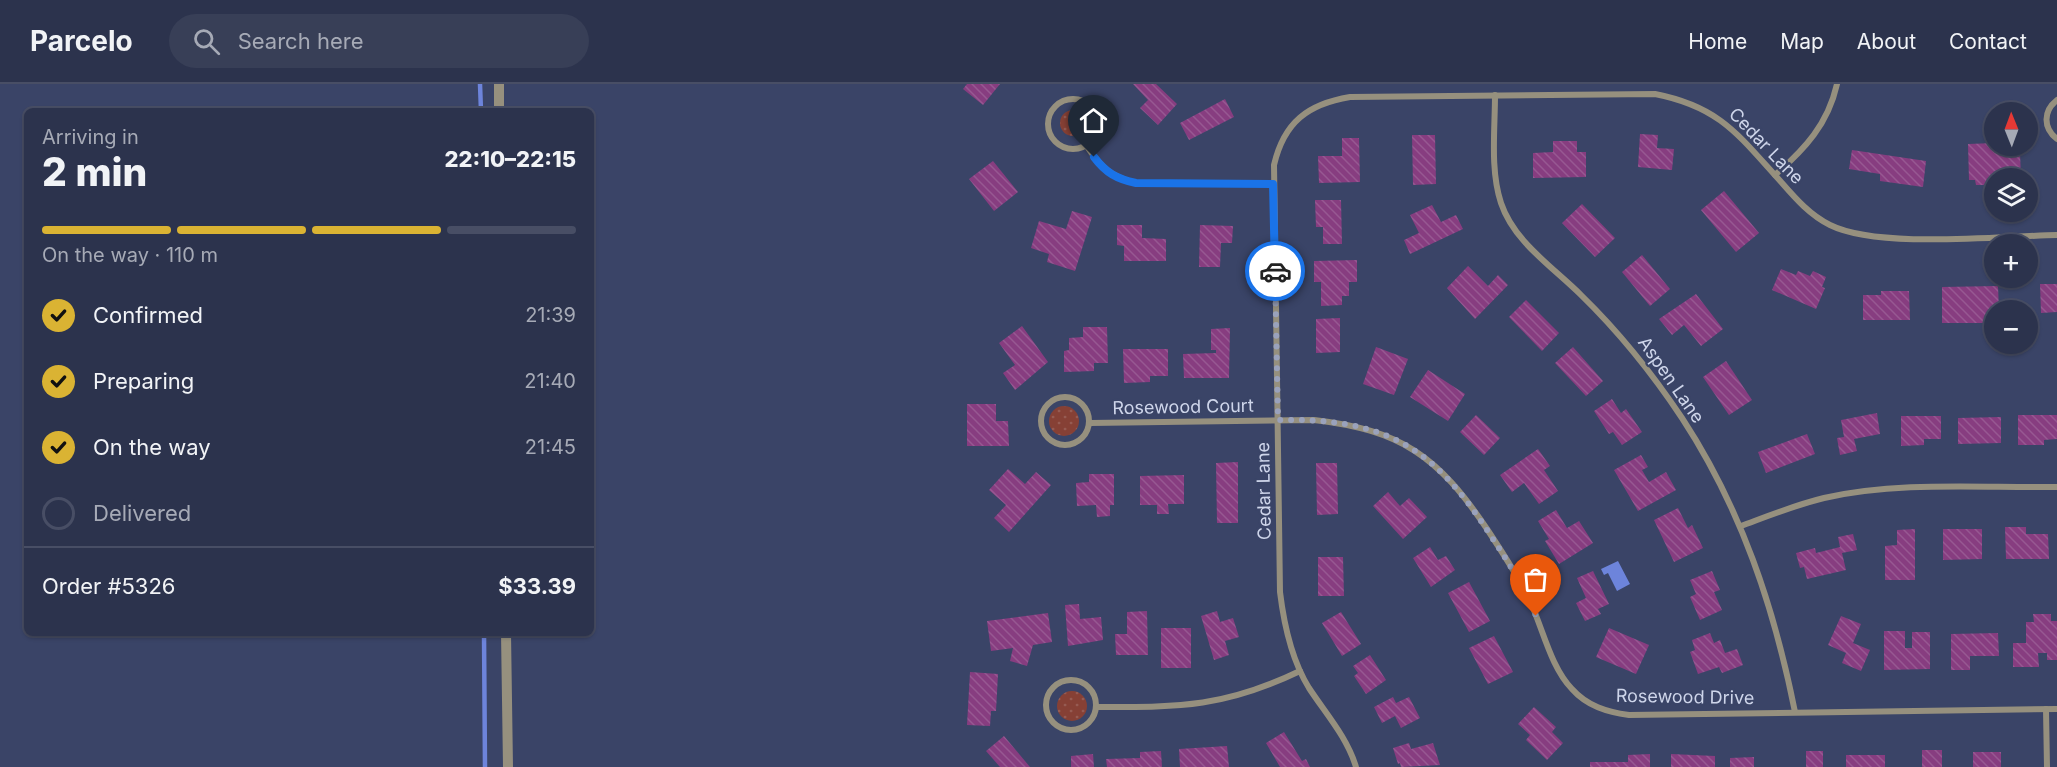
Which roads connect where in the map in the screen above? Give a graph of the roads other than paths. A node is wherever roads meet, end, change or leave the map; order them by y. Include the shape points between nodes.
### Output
1 (499, 84) edge
2 (1837, 84) edge
3 (1495, 95) junction
4 (2057, 100) edge
5 (499, 108) edge
6 (2057, 139) edge
7 (1086, 145) junction
8 (1775, 175) junction
9 (1273, 184) junction
10 (2057, 235) edge
11 (1278, 420) junction
12 (1090, 423) junction
13 (2057, 487) edge
14 (1741, 526) junction
15 (506, 636) edge
16 (1300, 671) junction
17 (1096, 707) junction
18 (2046, 709) junction
19 (2057, 709) edge
20 (1795, 712) junction
21 (508, 767) edge
22 (1356, 767) edge
23 (2047, 767) edge

1 - 5 street
2 - 8 street via 1823,124 1808,145
3 - 8 street, Cedar Lane via 1655,94 1682,99 1719,118
3 - 9 street, Cedar Lane via 1328,100 1305,112 1288,130 1276,153
3 - 14 street, Aspen Lane via 1496,176 1506,215 1518,234 1616,332 1654,378 1714,472
4 - 6 street via 2050,106 2046,121
7 - 7 street via 1096,132 1092,108 1077,99 1060,102 1050,113 1051,136 1071,148
7 - 9 street via 1103,169 1116,178 1136,183
8 - 10 street, Cedar Lane via 1818,218 1856,234 1926,238
9 - 11 street, Cedar Lane
11 - 12 street, Rosewood Court
11 - 16 street, Cedar Lane via 1280,592 1289,641
11 - 20 street, Rosewood Drive via 1314,420 1374,430 1410,447 1437,466 1510,563 1563,679 1591,705 1629,715
12 - 12 street, Rosewood Court via 1080,402 1065,397 1045,408 1041,423 1047,437 1061,445 1083,438
13 - 14 street via 1861,492 1800,504
14 - 20 street, Aspen Lane via 1782,646
15 - 21 street
16 - 17 street via 1246,695 1210,704
16 - 22 street, Cedar Lane via 1343,738
17 - 17 street via 1093,692 1073,680 1065,680 1052,689 1046,704 1051,720 1065,730 1082,728
18 - 19 street, Rosewood Drive
18 - 20 street, Rosewood Drive
18 - 23 street

